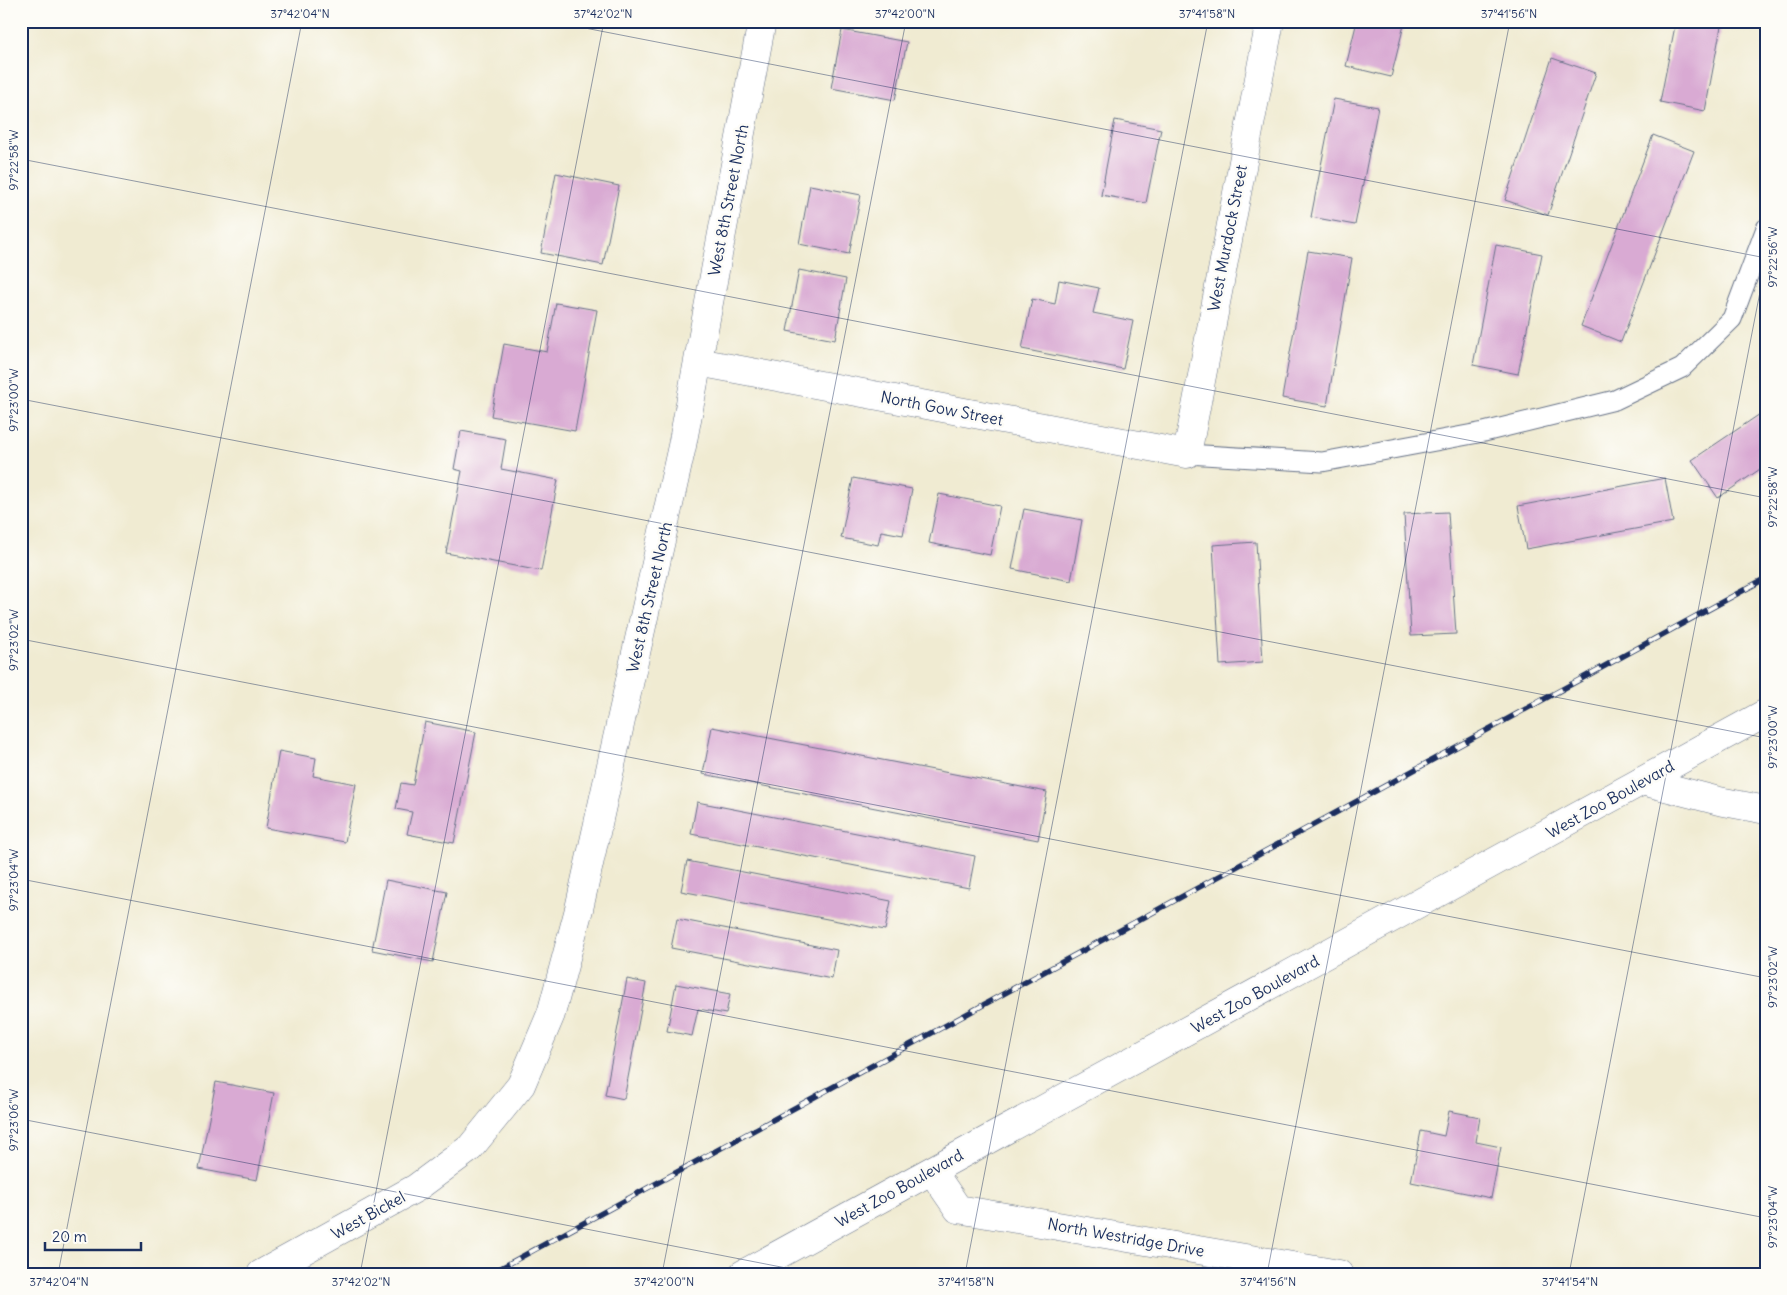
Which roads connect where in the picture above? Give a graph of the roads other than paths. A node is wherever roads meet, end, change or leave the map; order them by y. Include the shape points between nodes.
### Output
1 (762, 21) edge
2 (1270, 21) edge
3 (1766, 228) edge
4 (698, 362) junction
5 (1187, 454) junction
6 (1766, 713) edge
7 (1642, 781) junction
8 (1766, 810) edge
9 (470, 1148) joint
10 (932, 1171) junction
11 (261, 1274) edge
12 (743, 1274) edge
13 (1339, 1274) edge

1 - 4 street, West 8th Street North
2 - 5 street, West Murdock Street
3 - 5 lane via 1732,318 1682,368 1615,400 1484,432 1322,462
4 - 5 street, North Gow Street
4 - 9 street, West 8th Street North via 579,909 551,1014 521,1085
6 - 7 street, West Zoo Boulevard
7 - 8 street
7 - 10 street, West Zoo Boulevard
9 - 11 street, West Bickel via 416,1188
10 - 12 street, West Zoo Boulevard
10 - 13 street, North Westridge Drive via 958,1209

